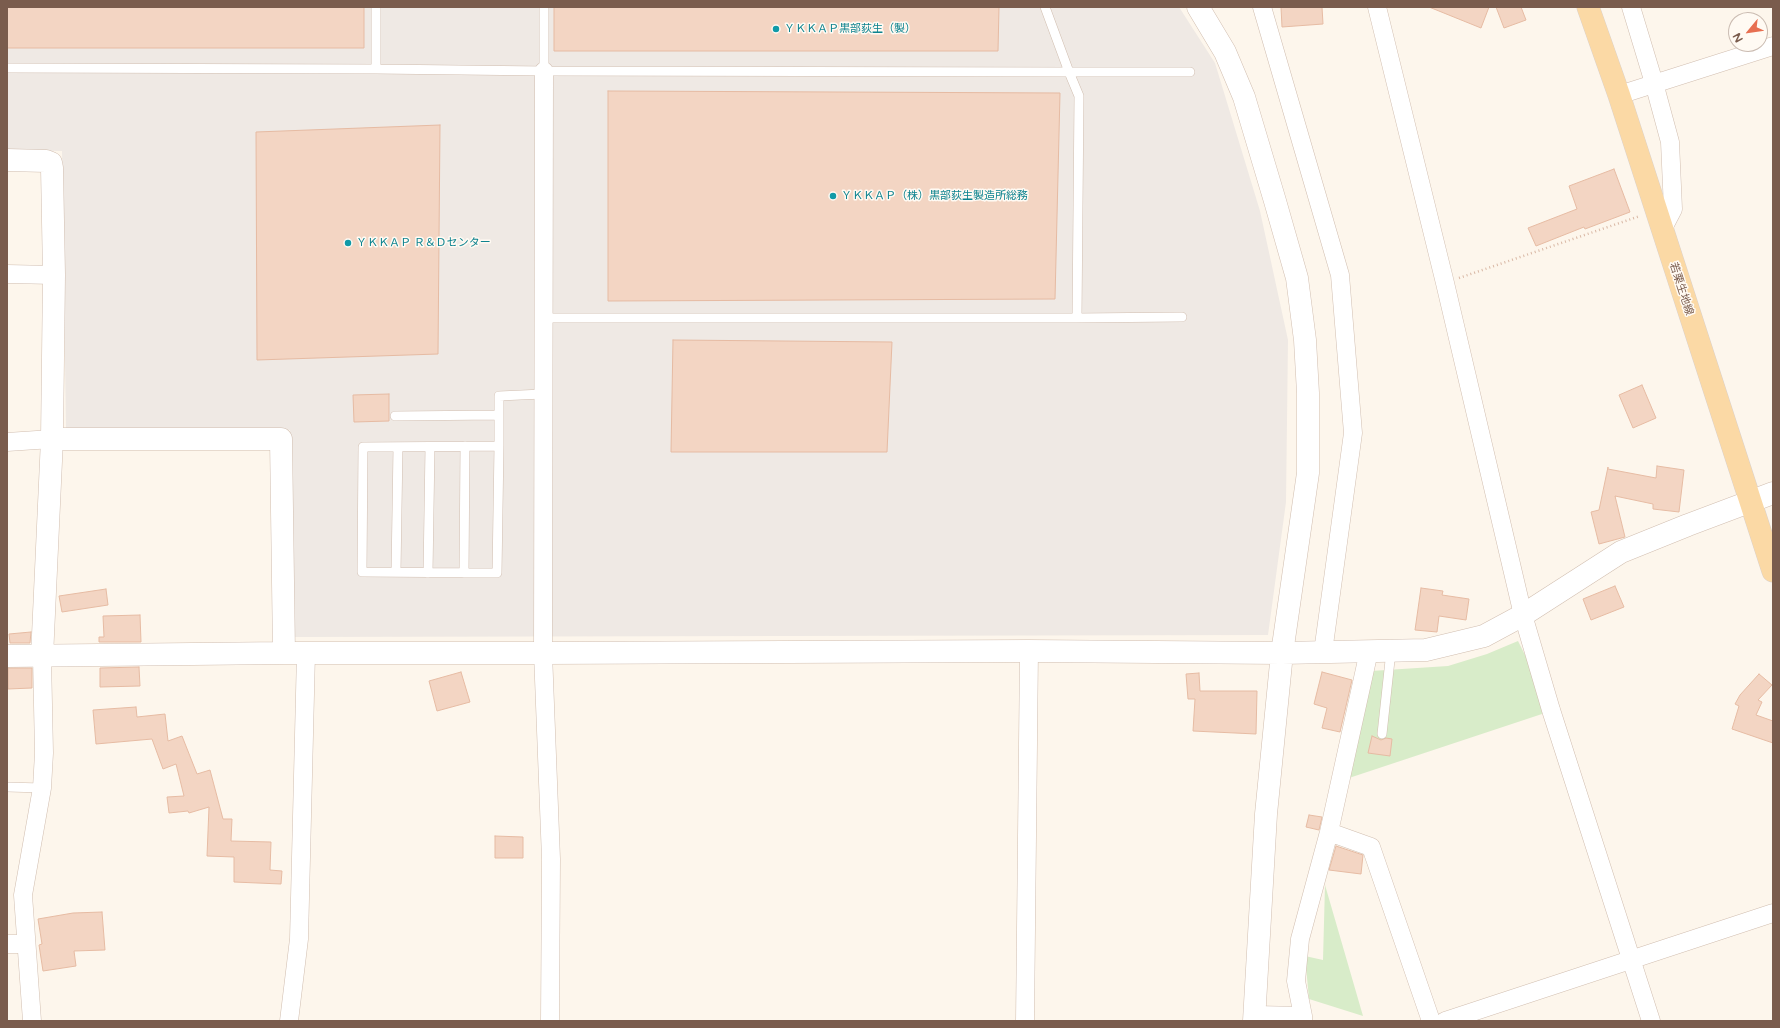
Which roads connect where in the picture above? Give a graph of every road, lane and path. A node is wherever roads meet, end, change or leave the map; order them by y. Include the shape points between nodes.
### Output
1 (376, 7) edge
2 (544, 7) edge
3 (1045, 7) edge
4 (1198, 7) edge
5 (1262, 7) edge
6 (1377, 7) edge
7 (1588, 7) edge
8 (1631, 7) edge
9 (1773, 46) edge
10 (7, 68) edge
11 (376, 69) junction
12 (544, 71) junction
13 (1069, 72) junction
14 (1190, 72) dead end
15 (1654, 83) junction
16 (1619, 95) junction
17 (7, 160) edge
18 (1659, 220) junction
19 (7, 274) edge
20 (54, 275) junction
21 (1445, 282) junction
22 (1182, 317) dead end
23 (543, 318) junction
24 (1078, 318) junction
25 (543, 394) junction
26 (499, 415) junction
27 (395, 416) dead end
28 (52, 439) junction
29 (7, 442) edge
30 (465, 446) junction
31 (499, 446) junction
32 (398, 447) junction
33 (430, 447) junction
34 (1773, 493) edge
35 (1751, 501) junction
36 (1773, 571) edge
37 (396, 572) junction
38 (428, 573) junction
39 (464, 573) junction
40 (1523, 615) junction
41 (1029, 651) junction
42 (1391, 651) junction
43 (295, 652) junction
44 (1323, 652) junction
45 (1369, 652) junction
46 (543, 653) junction
47 (1282, 653) junction
48 (7, 656) edge
49 (42, 657) junction
50 (1382, 734) dead end
51 (7, 787) edge
52 (42, 788) junction
53 (1329, 832) junction
54 (1773, 913) edge
55 (7, 944) edge
56 (26, 944) junction
57 (1631, 959) junction
58 (1255, 1018) edge
59 (1303, 1018) edge
60 (32, 1021) edge
61 (289, 1021) edge
62 (550, 1021) edge
63 (1025, 1021) edge
64 (1431, 1021) edge
65 (1445, 1021) edge
66 (1652, 1021) edge

1 - 11 lane
2 - 12 lane
3 - 13 lane
4 - 47 street via 1225,52 1244,97 1297,278 1305,340 1308,393 1308,473
5 - 44 street via 1341,282 1353,433
6 - 21 street
7 - 16 main road, 若栗生地線
8 - 15 street
9 - 15 street
10 - 11 lane
11 - 12 lane
12 - 13 lane
12 - 23 street
13 - 14 lane
13 - 24 lane via 1079,96
15 - 16 street
15 - 18 street via 1670,142 1673,208
16 - 18 main road, 若栗生地線
17 - 20 street via 51,163
18 - 21 path
18 - 35 main road, 若栗生地線
19 - 20 street
20 - 28 street
21 - 40 street
22 - 24 lane
23 - 24 lane
23 - 25 street
25 - 26 lane via 500,396
25 - 46 street
26 - 27 lane
26 - 31 lane
28 - 29 street
28 - 43 street via 281,439
28 - 49 street
30 - 31 lane
30 - 33 lane
30 - 39 lane
31 - 39 lane via 497,573
32 - 33 lane
32 - 37 lane
32 - 37 lane via 363,447 362,572
33 - 38 lane
34 - 35 street
35 - 36 main road, 若栗生地線
35 - 40 street via 1621,552
37 - 38 lane
38 - 39 lane
40 - 42 street via 1484,636 1426,650
40 - 57 street
41 - 46 street
41 - 47 street
41 - 63 street
42 - 45 street
42 - 50 lane
43 - 46 street
43 - 49 street
43 - 61 street via 299,939
44 - 45 street
44 - 47 street
45 - 53 street
46 - 62 street via 551,859
47 - 58 street via 1266,814
48 - 49 street
49 - 52 street
51 - 52 lane
52 - 56 street via 23,895
53 - 59 street via 1300,939 1296,981
53 - 64 street via 1371,847
54 - 57 street
55 - 56 street
56 - 60 street
57 - 65 street
57 - 66 street
58 - 59 street

